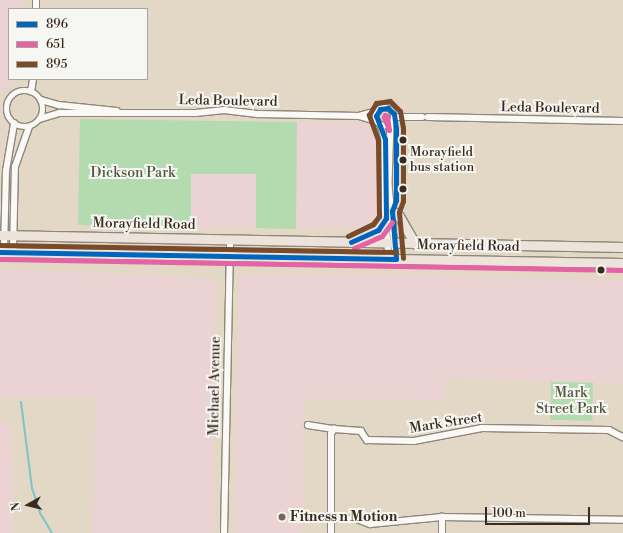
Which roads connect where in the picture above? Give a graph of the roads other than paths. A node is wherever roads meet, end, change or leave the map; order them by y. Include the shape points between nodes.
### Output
1 (33, 80) edge
2 (31, 92) junction
3 (40, 100) junction
4 (378, 111) junction
5 (120, 112) junction
6 (359, 116) junction
7 (395, 117) junction
8 (40, 119) junction
9 (623, 121) edge
10 (379, 123) junction
11 (14, 124) junction
12 (391, 124) junction
13 (29, 127) junction
14 (392, 211) junction
15 (386, 218) junction
16 (6, 236) edge
17 (230, 240) junction
18 (351, 242) junction
19 (391, 243) junction
20 (414, 244) junction
21 (623, 247) edge
22 (6, 252) edge
23 (230, 255) junction
24 (392, 259) junction
25 (623, 263) edge
26 (308, 425) dead end
27 (334, 429) junction
28 (623, 437) edge
29 (442, 517) junction
30 (332, 518) junction
31 (623, 520) edge
32 (224, 533) edge
33 (331, 533) edge
34 (442, 533) edge

1 - 2 street
2 - 3 street
2 - 11 street via 20,92 8,102 8,114
3 - 5 street, Leda Boulevard via 59,105
3 - 8 street via 43,110
4 - 6 street, Leda Boulevard
4 - 7 street via 388,108
4 - 10 street
5 - 6 street, Leda Boulevard via 196,113 224,110 259,114
5 - 8 street, Leda Boulevard via 60,113
6 - 10 street, Leda Boulevard
7 - 9 street, Leda Boulevard
7 - 12 street
8 - 13 street
10 - 12 street, Leda Boulevard
10 - 15 street via 386,139
11 - 13 street
11 - 16 street via 6,171
12 - 14 street via 389,185
13 - 16 street via 15,167
14 - 19 street
14 - 20 main road via 399,216
15 - 18 main road via 378,230
15 - 19 street
16 - 17 main road, Morayfield Road
16 - 22 street
17 - 18 main road, Morayfield Road
17 - 23 street, Michael Avenue
18 - 19 main road, Morayfield Road
19 - 20 main road, Morayfield Road
19 - 24 street
20 - 21 main road, Morayfield Road
22 - 23 main road, Morayfield Road
23 - 24 main road, Morayfield Road
23 - 32 street, Michael Avenue
24 - 25 main road, Morayfield Road
26 - 27 street
27 - 28 street, Mark Street via 361,431 367,440 422,440 482,428 609,430
27 - 30 street via 331,434
29 - 30 street via 370,524 357,519
29 - 31 street
29 - 34 street
30 - 33 street

